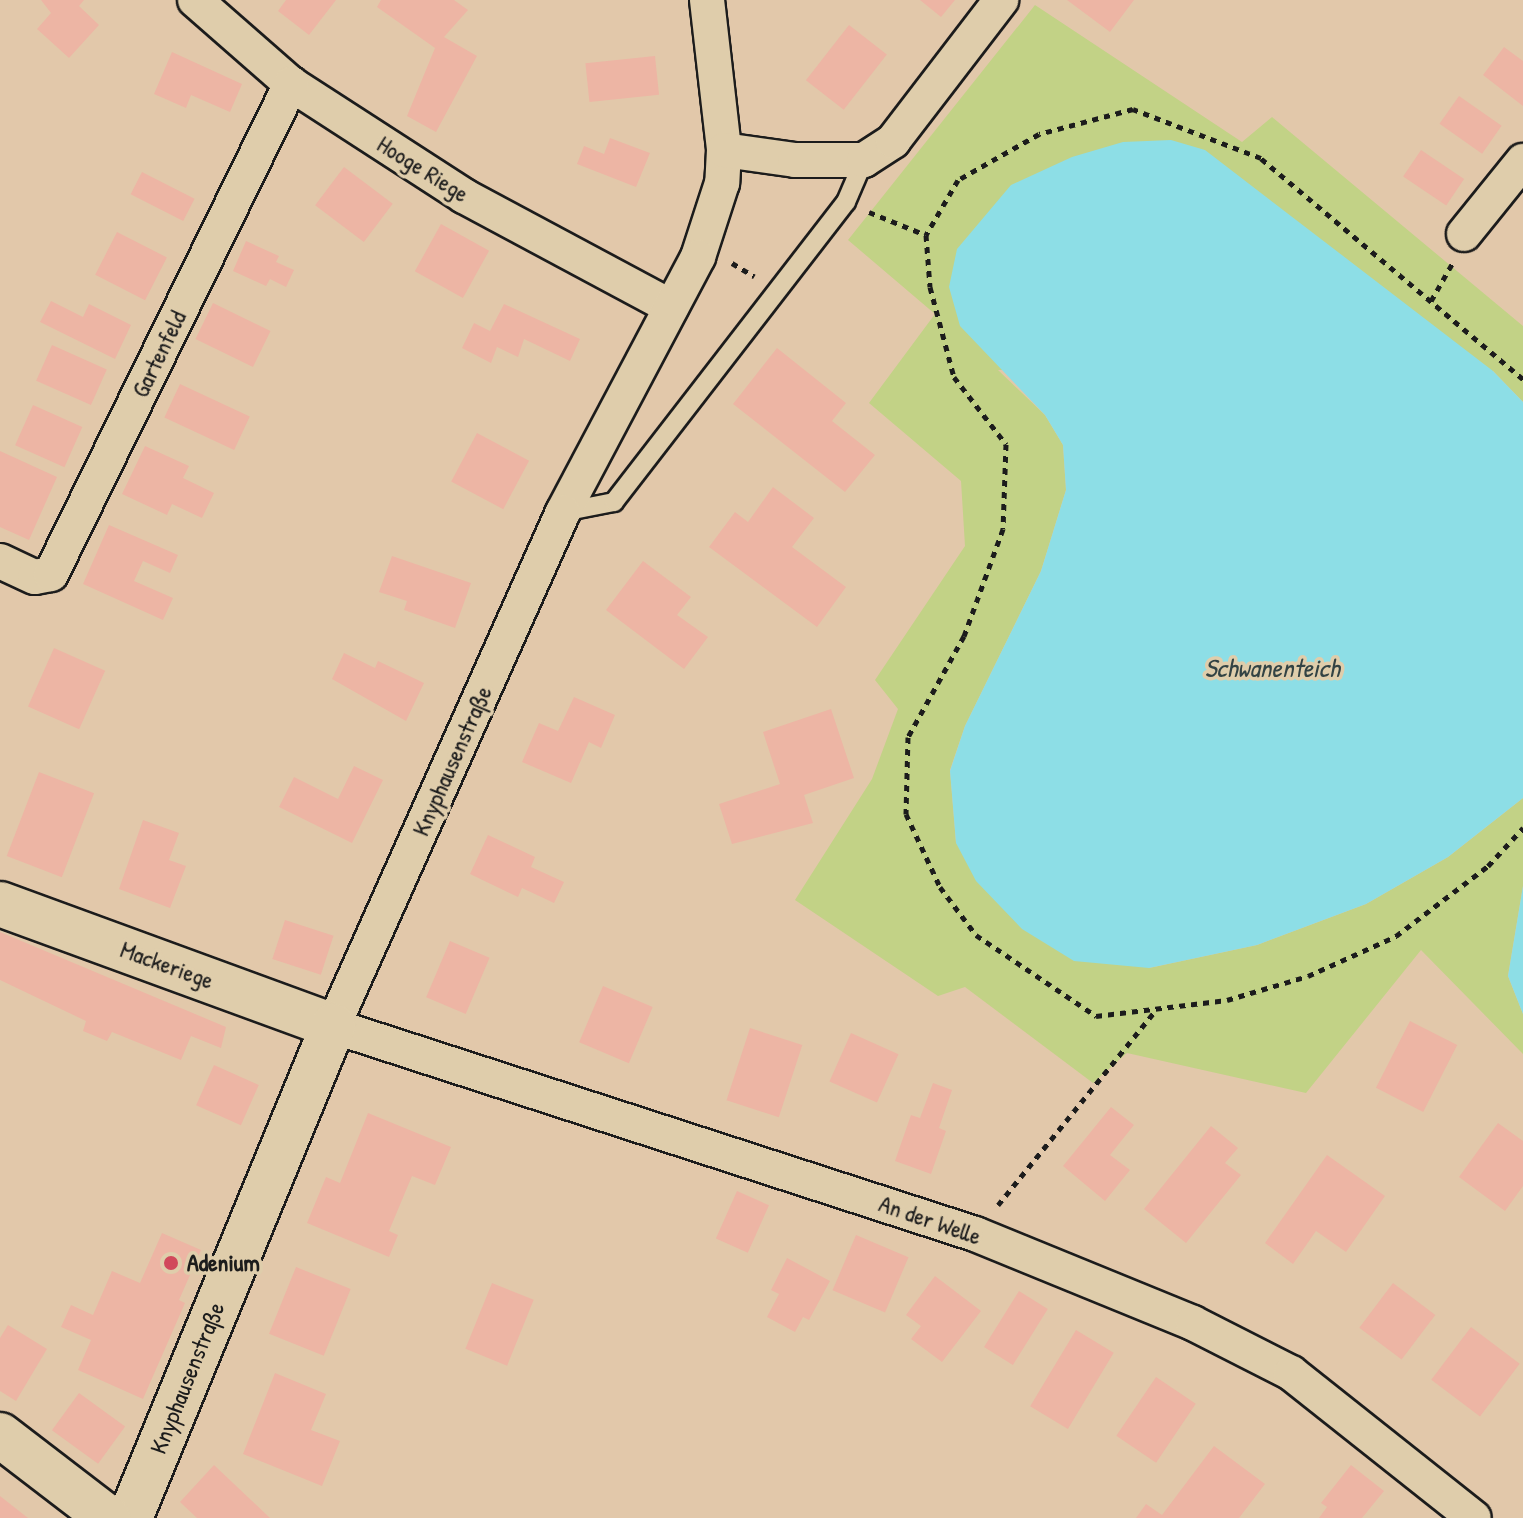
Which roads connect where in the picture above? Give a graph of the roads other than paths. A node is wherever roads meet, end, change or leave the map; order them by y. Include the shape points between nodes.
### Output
1 (195, 0) edge
2 (707, 0) edge
3 (1001, 0) edge
4 (291, 84) junction
5 (724, 150) junction
6 (864, 160) junction
7 (1523, 161) edge
8 (1464, 234) dead end
9 (671, 307) junction
10 (563, 512) junction
11 (0, 561) edge
12 (0, 904) edge
13 (333, 1026) junction
14 (0, 1435) edge
15 (108, 1518) edge
16 (130, 1518) edge
17 (1474, 1518) edge

1 - 4 street, Hooge Riege
2 - 5 street, Knyphausenstraße
3 - 6 street via 893,141
4 - 9 street, Hooge Riege via 464,196
4 - 11 street, Gartenfeld via 51,574 35,577
5 - 6 street via 795,160
5 - 9 street, Knyphausenstraße via 722,183 698,257
6 - 10 lane via 846,202 614,502
7 - 8 street
9 - 10 street, Knyphausenstraße
10 - 13 street, Knyphausenstraße
12 - 13 main road, Mackeriege
13 - 16 main road, Knyphausenstraße
13 - 17 street, An der Welle via 975,1234 1193,1323 1291,1373
14 - 15 main road

